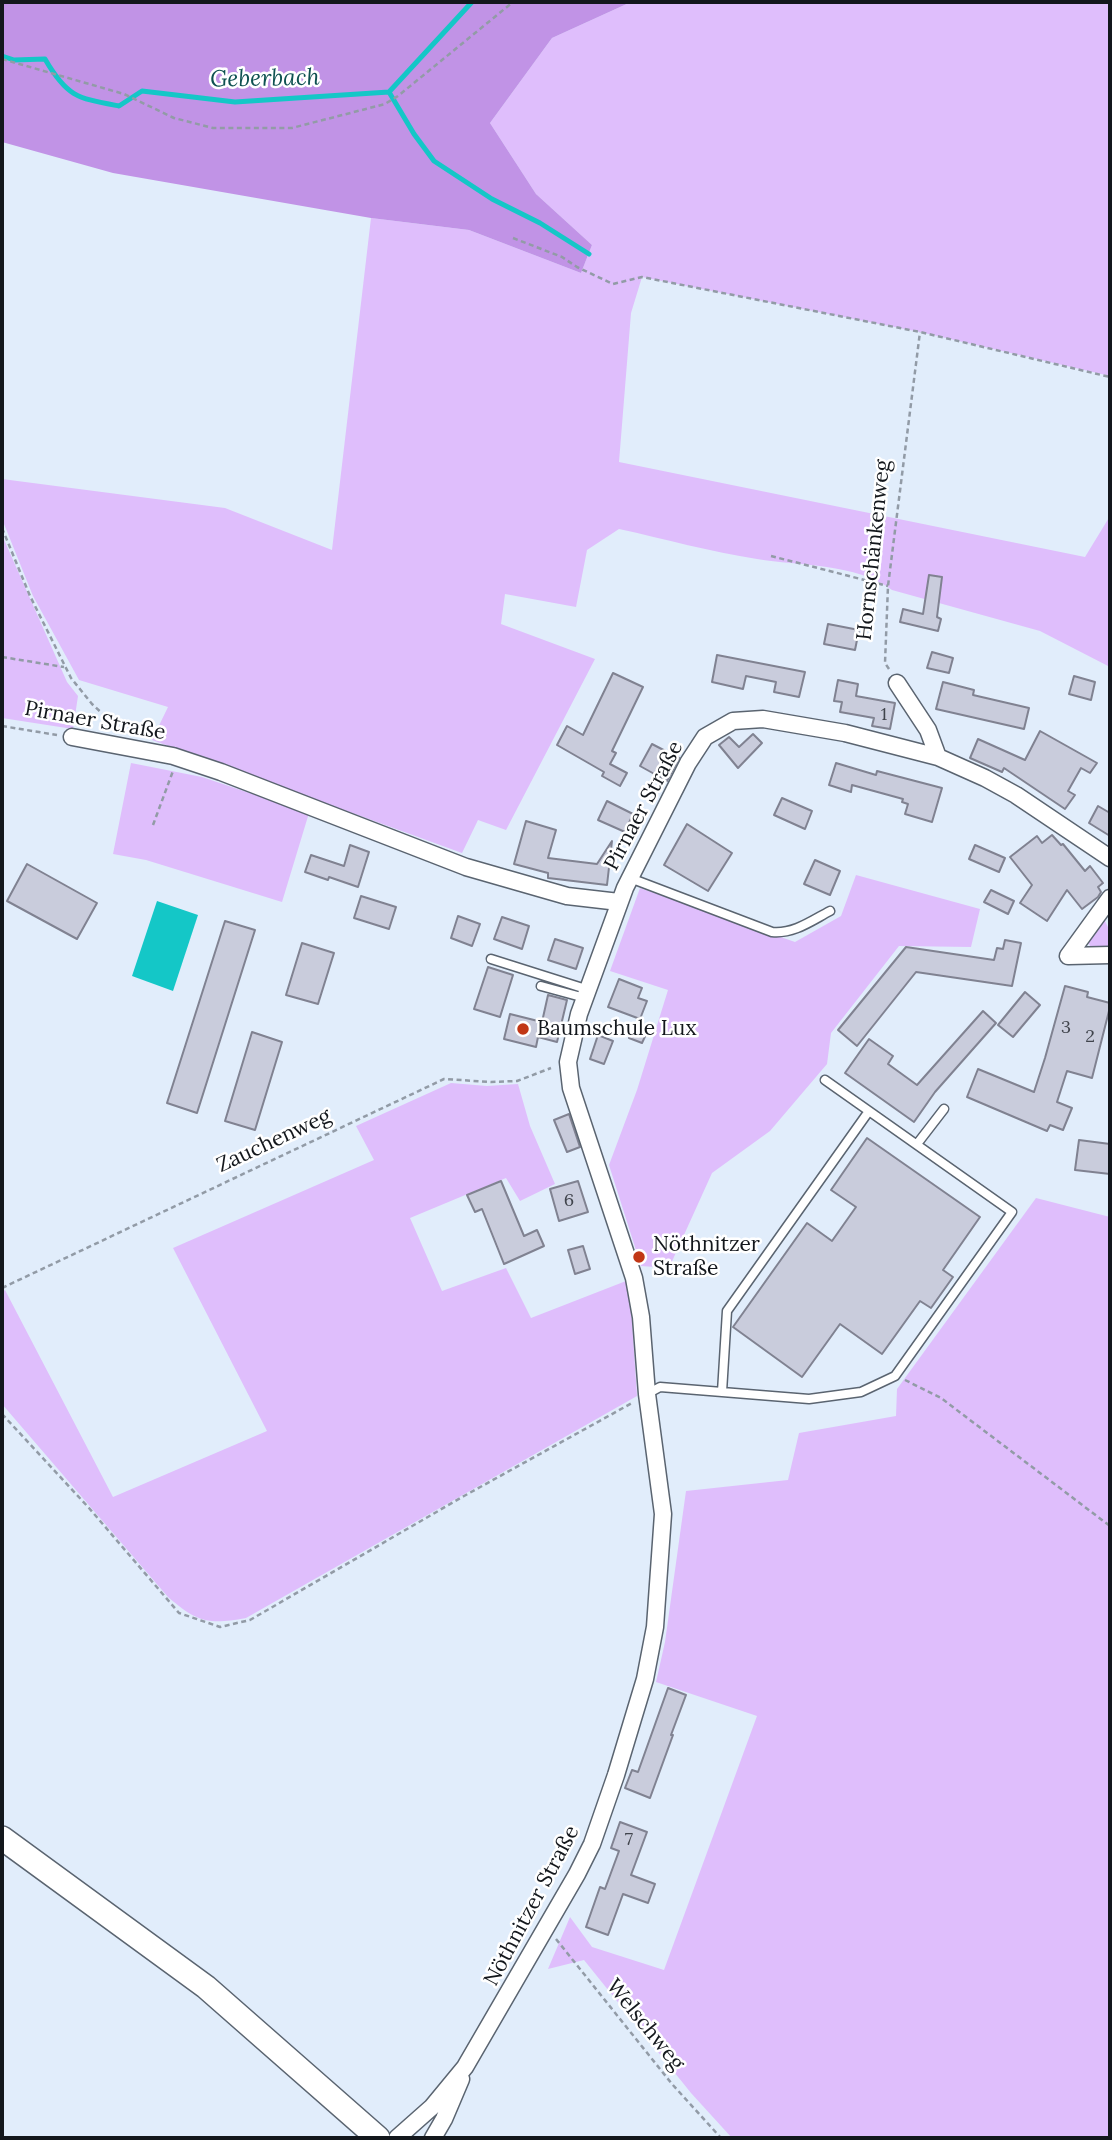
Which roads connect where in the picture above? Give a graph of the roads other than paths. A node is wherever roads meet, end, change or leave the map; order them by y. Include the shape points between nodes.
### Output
1 (897, 683) road end
2 (72, 737) road end
3 (938, 757) junction
4 (1110, 858) edge
5 (630, 878) junction
6 (1110, 898) edge
7 (619, 902) junction
8 (830, 911) dead end
9 (1110, 955) edge
10 (491, 959) dead end
11 (541, 986) dead end
12 (587, 994) junction
13 (825, 1080) dead end
14 (944, 1110) dead end
15 (870, 1111) junction
16 (917, 1144) junction
17 (722, 1392) junction
18 (647, 1394) junction
19 (2, 1838) edge
20 (465, 2067) junction
21 (378, 2138) edge
22 (397, 2138) edge
23 (433, 2138) edge

1 - 3 street via 928,730
2 - 7 street, Pirnaer Straße via 178,758 221,772 466,867 567,896
3 - 4 street, Pirnaer Straße via 1016,795
3 - 5 street, Pirnaer Straße via 845,733 763,719 733,721 705,737
5 - 7 street, Pirnaer Straße
5 - 8 lane via 772,932 795,930
6 - 9 street via 1068,956
7 - 12 street, Nöthnitzer Straße
10 - 12 lane
11 - 12 lane
12 - 18 street, Nöthnitzer Straße via 568,1062 570,1088 634,1278
13 - 15 lane
14 - 16 lane
15 - 16 lane
15 - 17 lane via 727,1311
16 - 17 lane via 1012,1212 895,1376 861,1392 809,1399
17 - 18 lane via 660,1387
18 - 20 street, Nöthnitzer Straße via 663,1514 655,1628 645,1679 592,1844
19 - 21 main road via 206,1987
20 - 22 street, Nöthnitzer Straße via 432,2107
20 - 23 street, Nöthnitzer Straße

